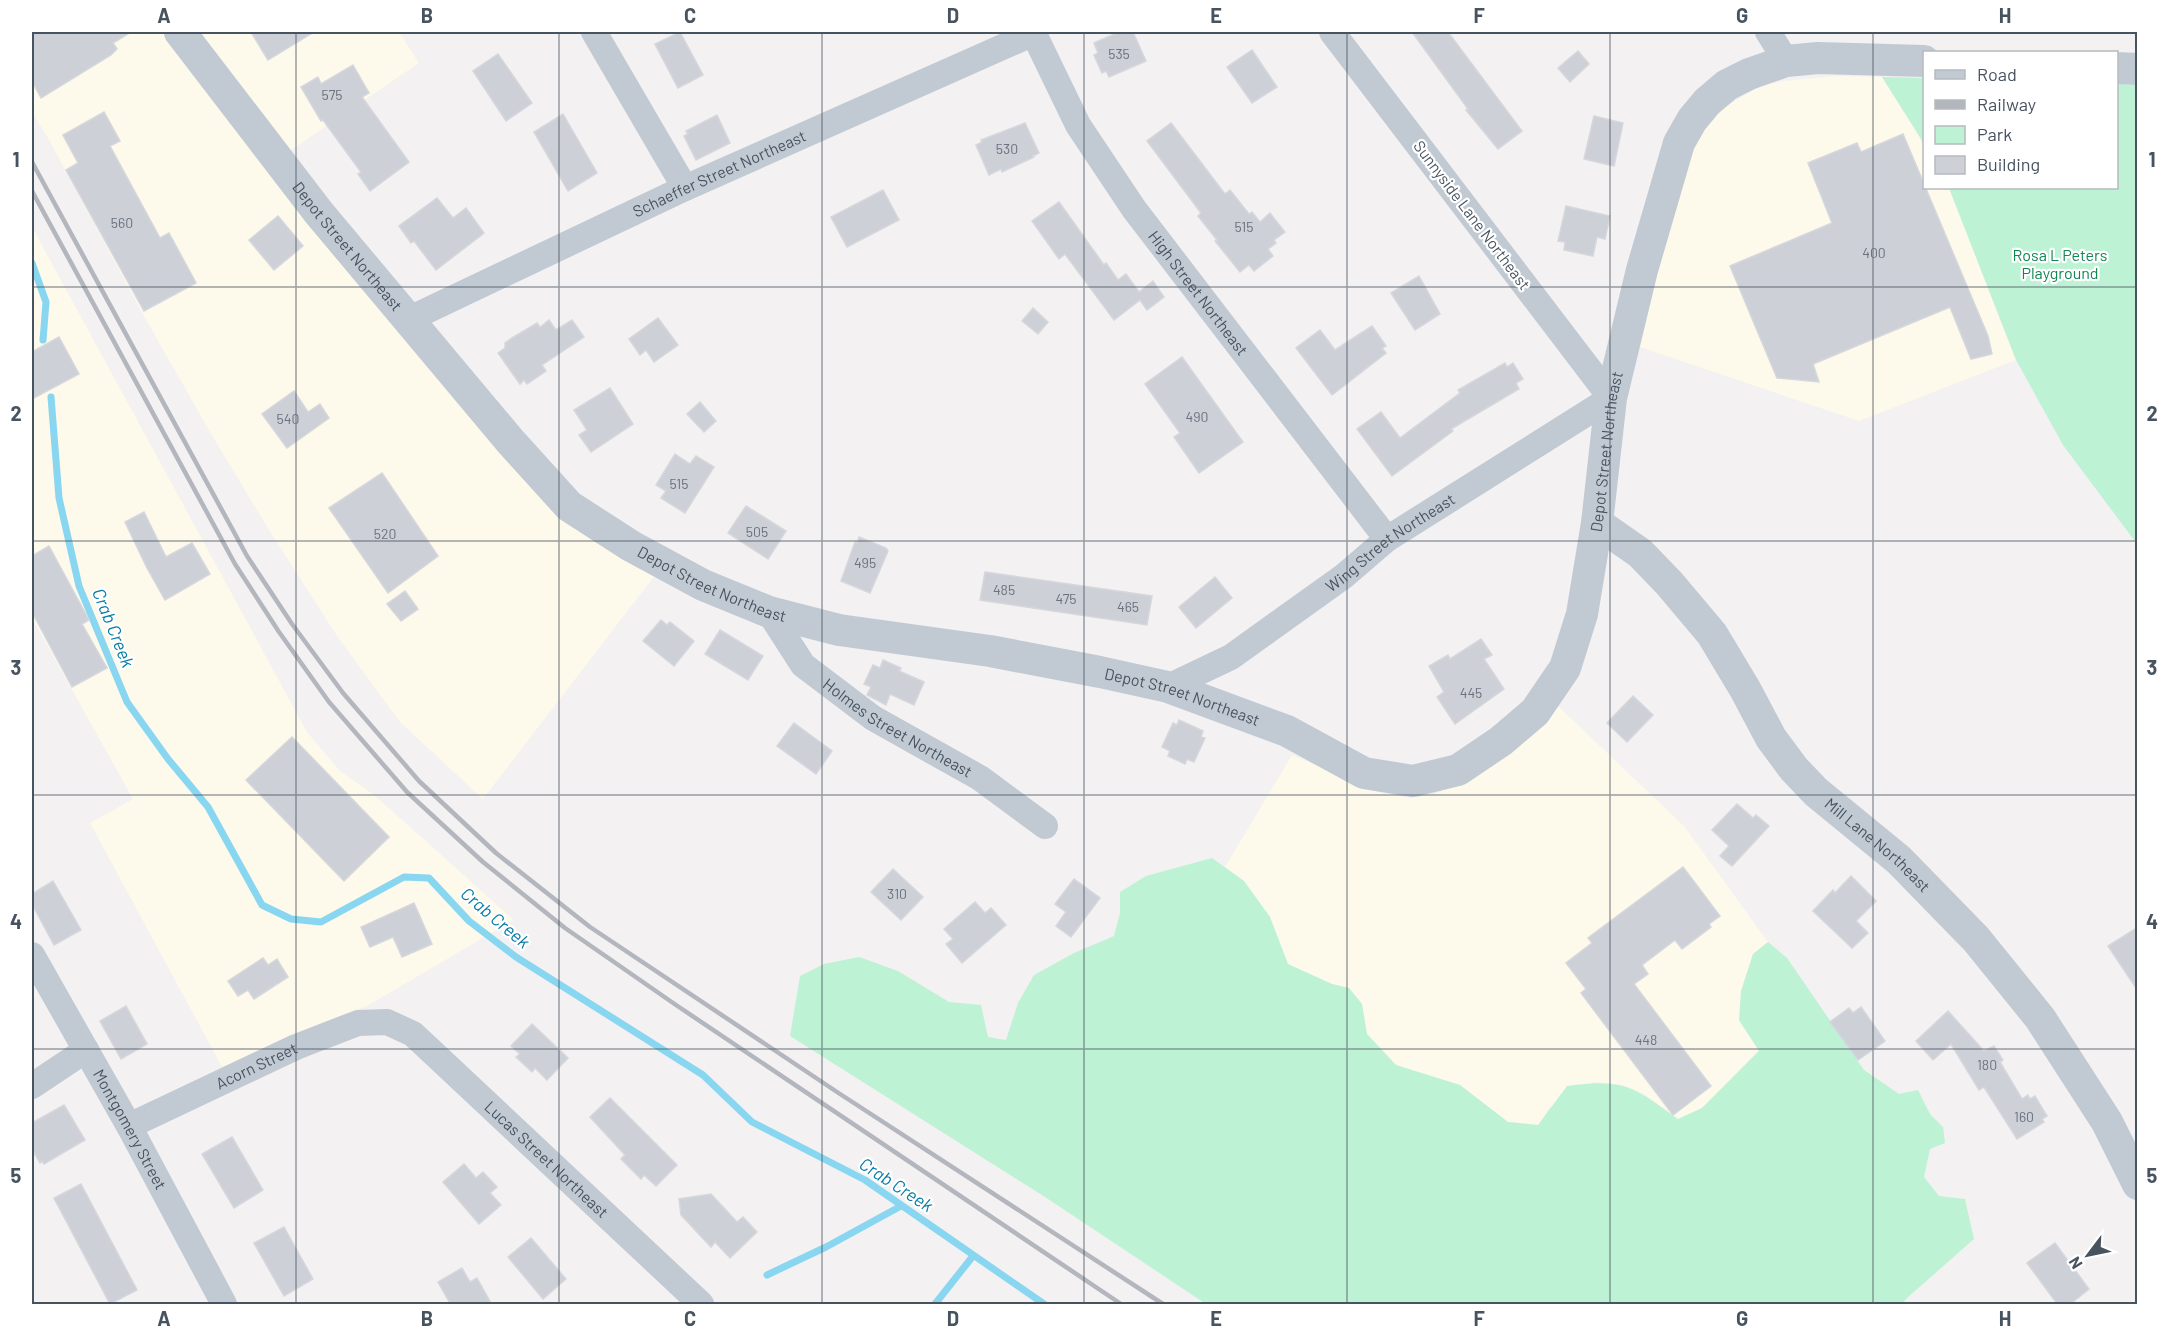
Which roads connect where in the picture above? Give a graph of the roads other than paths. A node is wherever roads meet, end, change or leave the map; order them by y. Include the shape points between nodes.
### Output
1 (180, 32) edge
2 (594, 32) edge
3 (1033, 32) edge
4 (1332, 32) edge
5 (1768, 32) edge
6 (1786, 61) junction
7 (1923, 61) edge
8 (2118, 68) edge
9 (2138, 69) edge
10 (685, 188) junction
11 (410, 323) junction
12 (1611, 398) junction
13 (1597, 523) junction
14 (1387, 539) junction
15 (769, 612) junction
16 (1168, 687) junction
17 (1045, 826) dead end
18 (32, 956) edge
19 (387, 1022) joint
20 (86, 1050) junction
21 (32, 1086) edge
22 (129, 1126) junction
23 (2138, 1184) edge
24 (690, 1302) edge
25 (224, 1305) edge

1 - 11 street, Depot Street Northeast via 319,213
2 - 10 street
3 - 10 street, Schaeffer Street Northeast
3 - 14 street, High Street Northeast via 1078,125 1134,209
4 - 12 street, Sunnyside Lane Northeast
5 - 6 street
6 - 7 street, Depot Street Northeast
6 - 12 street, Depot Street Northeast via 1726,85 1692,120 1678,143
8 - 9 street
10 - 11 street, Schaeffer Street Northeast via 422,313
11 - 15 street, Depot Street Northeast via 569,506 703,585
12 - 13 street, Depot Street Northeast
12 - 14 street, Wing Street Northeast
13 - 16 street, Depot Street Northeast via 1582,614 1565,668 1535,712 1458,770 1413,782 1364,773 1287,731
13 - 23 street, Mill Lane Northeast via 1640,553 1712,634 1771,738 1794,769 1899,860 2005,974 2040,1018 2107,1122
14 - 16 street, Wing Street Northeast via 1344,576 1231,657
15 - 16 street, Depot Street Northeast via 839,630 990,651
15 - 17 street, Holmes Street Northeast via 803,665 812,672 873,718 980,778
18 - 20 street, Montgomery Street
19 - 22 street, Acorn Street via 358,1023 296,1047
19 - 24 street, Lucas Street Northeast via 414,1034
20 - 21 street
20 - 22 street, Montgomery Street
22 - 25 street, Montgomery Street

